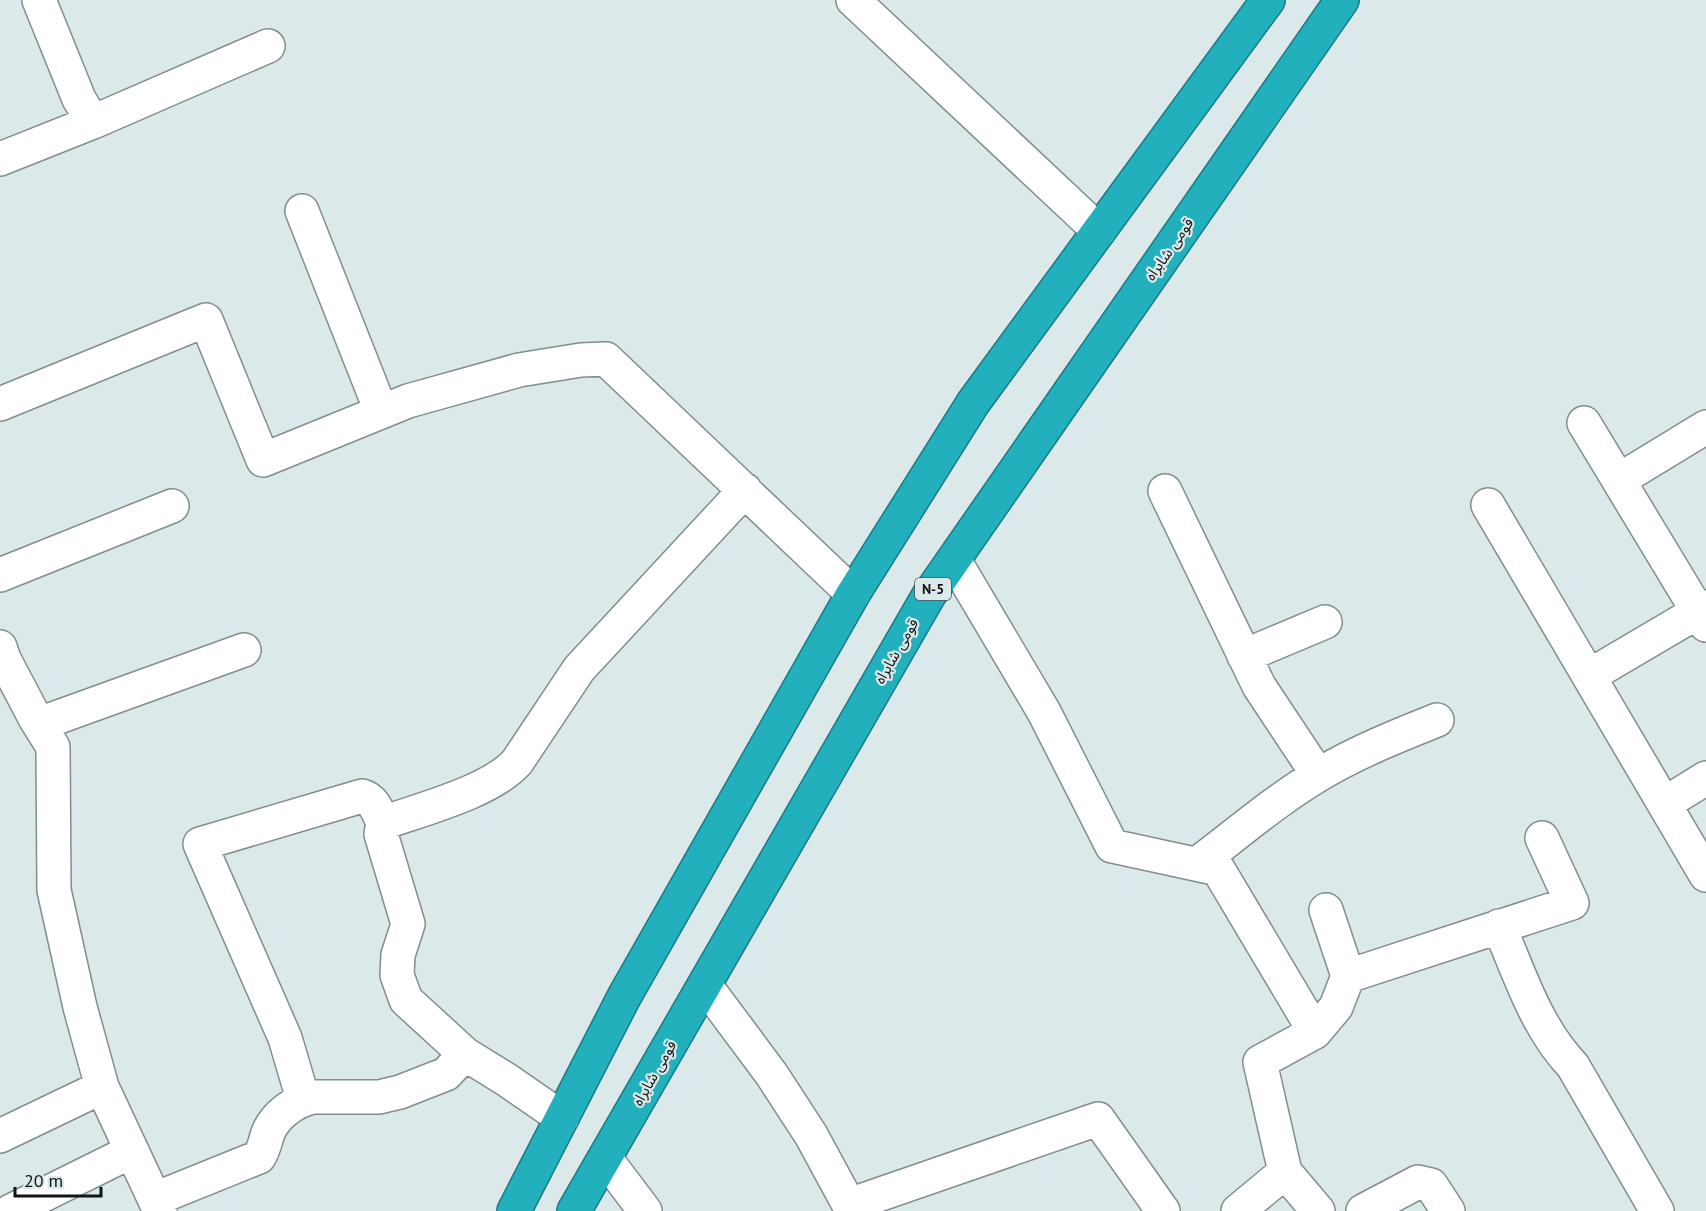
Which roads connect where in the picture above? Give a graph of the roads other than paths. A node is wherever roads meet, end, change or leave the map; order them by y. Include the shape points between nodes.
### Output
1 (39, 0) edge
2 (853, 0) edge
3 (1268, 0) edge
4 (1342, 0) edge
5 (268, 46) dead end
6 (93, 123) junction
7 (0, 159) edge
8 (302, 211) dead end
9 (1099, 231) junction
10 (0, 404) edge
11 (381, 411) junction
12 (1584, 423) dead end
13 (1706, 427) edge
14 (1619, 480) junction
15 (745, 490) junction
16 (1165, 491) dead end
17 (1488, 505) dead end
18 (172, 506) dead end
19 (954, 560) junction
20 (0, 575) edge
21 (853, 594) junction
22 (1704, 615) edge
23 (1325, 622) dead end
24 (244, 650) dead end
25 (1244, 656) junction
26 (4, 666) edge
27 (1589, 676) junction
28 (1437, 720) dead end
29 (39, 724) junction
30 (1318, 775) junction
31 (1706, 778) edge
32 (1664, 804) junction
33 (383, 823) junction
34 (1542, 838) dead end
35 (1197, 864) junction
36 (1706, 875) edge
37 (1326, 910) dead end
38 (1499, 926) junction
39 (1348, 976) junction
40 (705, 985) junction
41 (1316, 1032) junction
42 (465, 1054) junction
43 (102, 1088) junction
44 (303, 1099) junction
45 (562, 1118) junction
46 (0, 1136) edge
47 (132, 1151) junction
48 (605, 1158) junction
49 (1285, 1172) junction
50 (157, 1205) edge
51 (10, 1211) edge
52 (514, 1211) edge
53 (574, 1211) edge
54 (645, 1211) edge
55 (1163, 1211) edge
56 (1238, 1211) edge
57 (1318, 1211) edge
58 (1363, 1211) edge
59 (1448, 1211) edge
60 (1657, 1211) edge

1 - 6 street
2 - 9 street
3 - 9 highway
4 - 19 highway, قومی شاہراہ / N-5
5 - 6 street
6 - 7 street
8 - 11 street
9 - 21 highway via 973,403
10 - 11 street via 206,320 262,460
11 - 15 street via 519,370 606,359
12 - 14 street
13 - 14 street
14 - 22 street
15 - 21 street
15 - 33 street via 579,669 507,772 474,790
16 - 25 street
17 - 27 street
18 - 20 street
19 - 35 street via 1044,712 1112,846
19 - 40 highway, قومی شاہراہ / N-5 via 929,595
21 - 45 highway via 624,997
22 - 27 street
23 - 25 street
24 - 29 street
25 - 30 street via 1259,686
26 - 29 street
27 - 32 street
28 - 30 street
29 - 43 street via 53,747 54,890
30 - 35 street
31 - 32 street
32 - 36 street
33 - 42 street via 381,834 408,924 398,955 397,975 406,1000
33 - 44 street via 374,804 362,796 200,844 285,1038
34 - 38 street via 1572,903
35 - 41 street via 1218,869
37 - 39 street
38 - 39 street
38 - 60 street via 1539,1019 1573,1066
39 - 41 street via 1336,1007
40 - 48 highway, قومی شاہراہ / N-5
40 - 55 street via 811,1135 849,1205 1098,1119
41 - 49 street via 1260,1062
42 - 44 street via 446,1074 400,1092 379,1097
42 - 45 street
43 - 46 street
43 - 47 street
44 - 50 street via 272,1126 260,1157
45 - 52 highway
47 - 50 street
47 - 51 street
48 - 53 highway, قومی شاہراہ / N-5
48 - 54 street
49 - 56 street
49 - 57 street
58 - 59 street via 1418,1182 1431,1185

